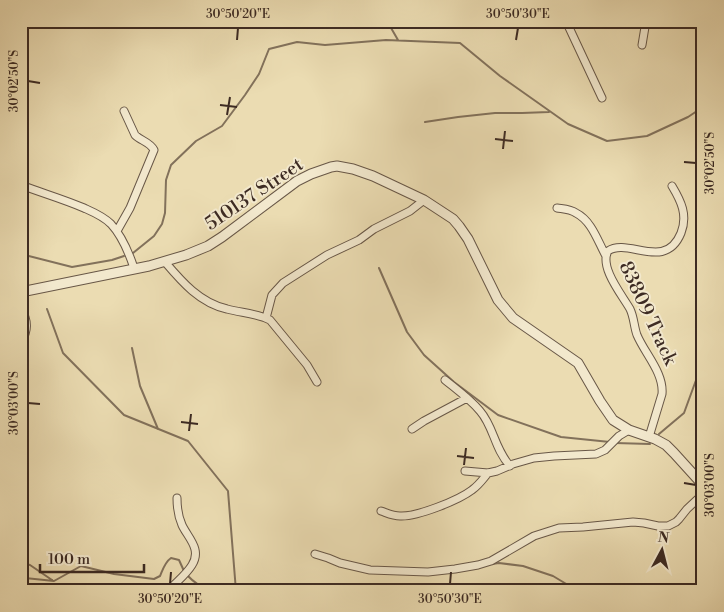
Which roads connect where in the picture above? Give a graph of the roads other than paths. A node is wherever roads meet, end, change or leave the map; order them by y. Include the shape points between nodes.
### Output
1 (566, 21) edge
2 (646, 21) edge
3 (642, 45) dead end
4 (602, 98) dead end
5 (124, 111) dead end
6 (21, 186) edge
7 (672, 186) dead end
8 (424, 200) junction
9 (557, 208) dead end
10 (117, 231) junction
11 (606, 256) junction
12 (165, 262) junction
13 (134, 268) junction
14 (21, 292) edge
15 (21, 309) edge
16 (266, 318) junction
17 (21, 342) edge
18 (445, 380) dead end
19 (317, 382) dead end
20 (467, 398) junction
21 (412, 429) dead end
22 (629, 430) junction
23 (649, 437) junction
24 (510, 466) junction
25 (465, 471) dead end
26 (488, 472) junction
27 (703, 485) edge
28 (703, 494) edge
29 (177, 498) dead end
30 (381, 511) dead end
31 (315, 554) dead end
32 (168, 591) edge

1 - 4 street
2 - 3 street
5 - 10 street via 135,135 154,150
6 - 10 street via 96,214
7 - 11 street, 83809 Track via 682,204 685,224 672,246 650,253 616,247 608,250
8 - 12 street, 510137 Street via 363,172 328,167 297,181 208,246
8 - 16 street via 283,283 272,295
8 - 22 street, 510137 Street via 459,226 498,300 513,318 575,360 610,416
9 - 11 street via 583,217
10 - 13 street
11 - 23 street, 83809 Track via 613,282 630,310 642,346 662,384
12 - 13 street, 510137 Street
12 - 16 street via 197,295 226,309
13 - 14 street, 510137 Street
15 - 17 street via 27,323
16 - 19 street via 296,350
18 - 20 street
20 - 21 street
20 - 24 street via 480,411
22 - 23 street, 510137 Street
22 - 24 street via 596,454 544,456
23 - 27 street, 510137 Street via 670,449
24 - 26 street
25 - 26 street
26 - 30 street via 466,494 426,511 394,516
28 - 31 street via 680,519 668,526 632,522 559,528 534,536 491,561 455,569 428,572 370,570
29 - 32 street via 182,524 194,544 195,557 183,577

